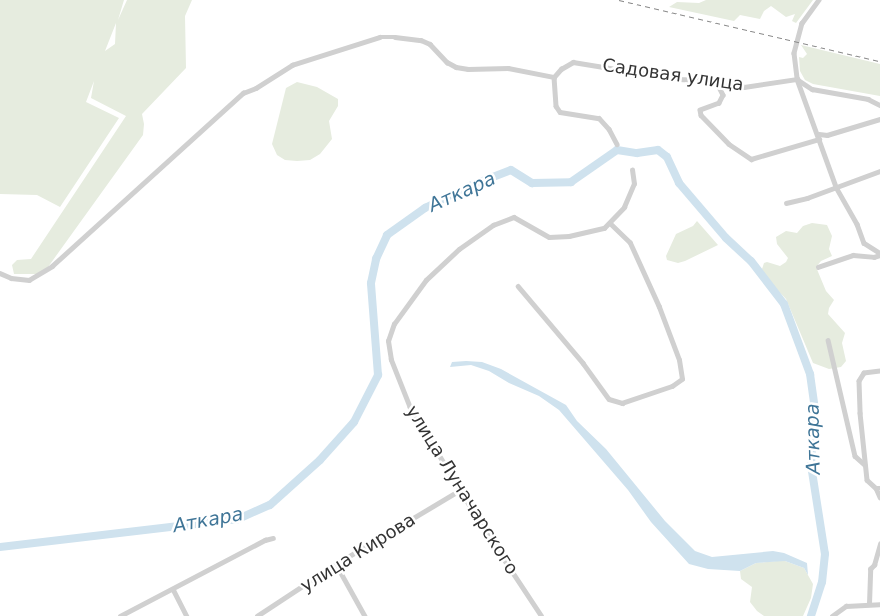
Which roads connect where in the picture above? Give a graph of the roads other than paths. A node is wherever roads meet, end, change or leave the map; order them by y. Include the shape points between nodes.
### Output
1 (819, 0) edge
2 (554, 77) junction
3 (797, 79) junction
4 (718, 85) junction
5 (880, 105) edge
6 (880, 119) edge
7 (819, 137) junction
8 (617, 144) dead end
9 (632, 170) dead end
10 (880, 171) edge
11 (836, 187) junction
12 (786, 203) dead end
13 (610, 224) junction
14 (880, 254) edge
15 (818, 267) dead end
16 (0, 273) edge
17 (518, 286) dead end
18 (828, 340) dead end
19 (880, 371) edge
20 (865, 465) junction
21 (878, 488) edge
22 (460, 490) junction
23 (880, 497) edge
24 (273, 538) dead end
25 (880, 544) edge
26 (336, 564) junction
27 (173, 589) junction
28 (869, 604) junction
29 (880, 604) edge
30 (121, 616) edge
31 (187, 616) edge
32 (258, 616) edge
33 (365, 616) edge
34 (541, 616) edge
35 (832, 616) edge

1 - 3 street via 802,23 794,54
2 - 4 street, Садовая улица via 572,62 677,79 705,80
2 - 8 street via 556,106 560,112 599,118 610,129
2 - 16 street via 508,68 456,67 430,44 394,37 380,37 292,65 243,93 52,266 29,280
3 - 4 street, Садовая улица via 744,86
3 - 5 street via 812,89 868,99
3 - 7 street
4 - 7 street via 723,95 719,103 700,110 702,116 730,144 751,159
6 - 7 street
7 - 11 street
9 - 13 street via 634,184 624,207
10 - 11 street
11 - 12 street
11 - 14 street via 857,224 864,244
13 - 17 street via 630,243 637,255 679,360 682,379 672,386 622,403 609,399
13 - 22 street, улица Луначарского via 569,236 549,237 514,217 493,225 459,249 426,280 394,324 388,341 391,360 410,408
14 - 15 street via 874,257 853,255
18 - 20 street via 855,456
19 - 20 street via 864,373 859,381
20 - 21 street via 867,480
21 - 23 street
22 - 26 street, улица Кирова
22 - 34 street, улица Луначарского
24 - 27 street
25 - 28 street via 870,569
26 - 32 street, улица Кирова
26 - 33 street
27 - 30 street
27 - 31 street
28 - 29 street
28 - 35 street via 846,606

